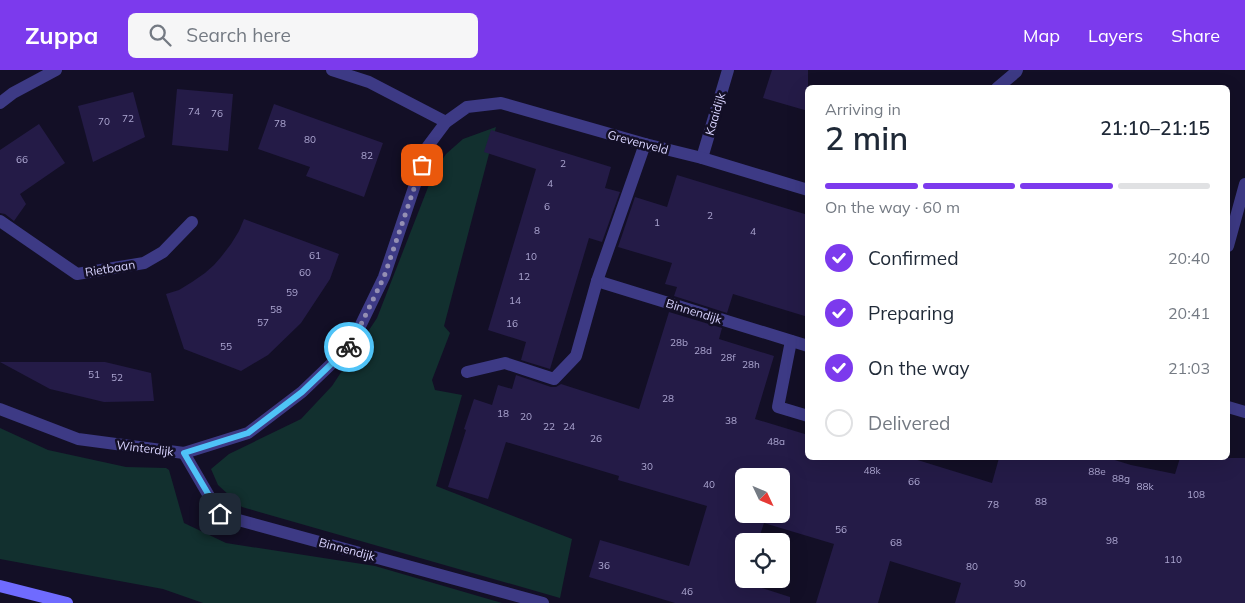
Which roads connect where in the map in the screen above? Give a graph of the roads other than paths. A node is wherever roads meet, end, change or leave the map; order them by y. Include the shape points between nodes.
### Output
1 (56, 70) edge
2 (332, 70) edge
3 (728, 70) edge
4 (1017, 70) edge
5 (1001, 85) edge
6 (0, 103) edge
7 (467, 107) joint
8 (446, 122) junction
9 (645, 144) junction
10 (702, 158) junction
11 (1245, 184) edge
12 (805, 189) edge
13 (1236, 216) edge
14 (0, 220) edge
15 (192, 222) dead end
16 (1230, 238) edge
17 (597, 281) junction
18 (792, 341) junction
19 (805, 345) edge
20 (467, 372) dead end
21 (1230, 408) edge
22 (0, 409) edge
23 (1245, 412) edge
24 (805, 415) edge
25 (184, 453) junction
26 (0, 586) edge
27 (67, 603) edge
28 (543, 603) edge

1 - 6 street via 13,92
2 - 8 street via 369,82
3 - 10 street, Kaaidijk
4 - 5 street
7 - 8 street, Winterdijk
7 - 9 street, Grevenveld via 501,104
8 - 25 street, Winterdijk via 428,146 384,277 351,345 302,392 248,433
9 - 10 street, Grevenveld
9 - 17 street
10 - 12 street, Grevenveld
11 - 13 street
13 - 16 street
14 - 15 street, Rietbaan via 76,274 144,263 163,252
17 - 18 street, Binnendijk
17 - 20 street via 576,356 554,379 504,363
18 - 19 street, Binnendijk
18 - 24 street via 778,407
21 - 23 street
22 - 25 street, Winterdijk via 78,439
25 - 28 street, Binnendijk via 220,514
26 - 27 main road

